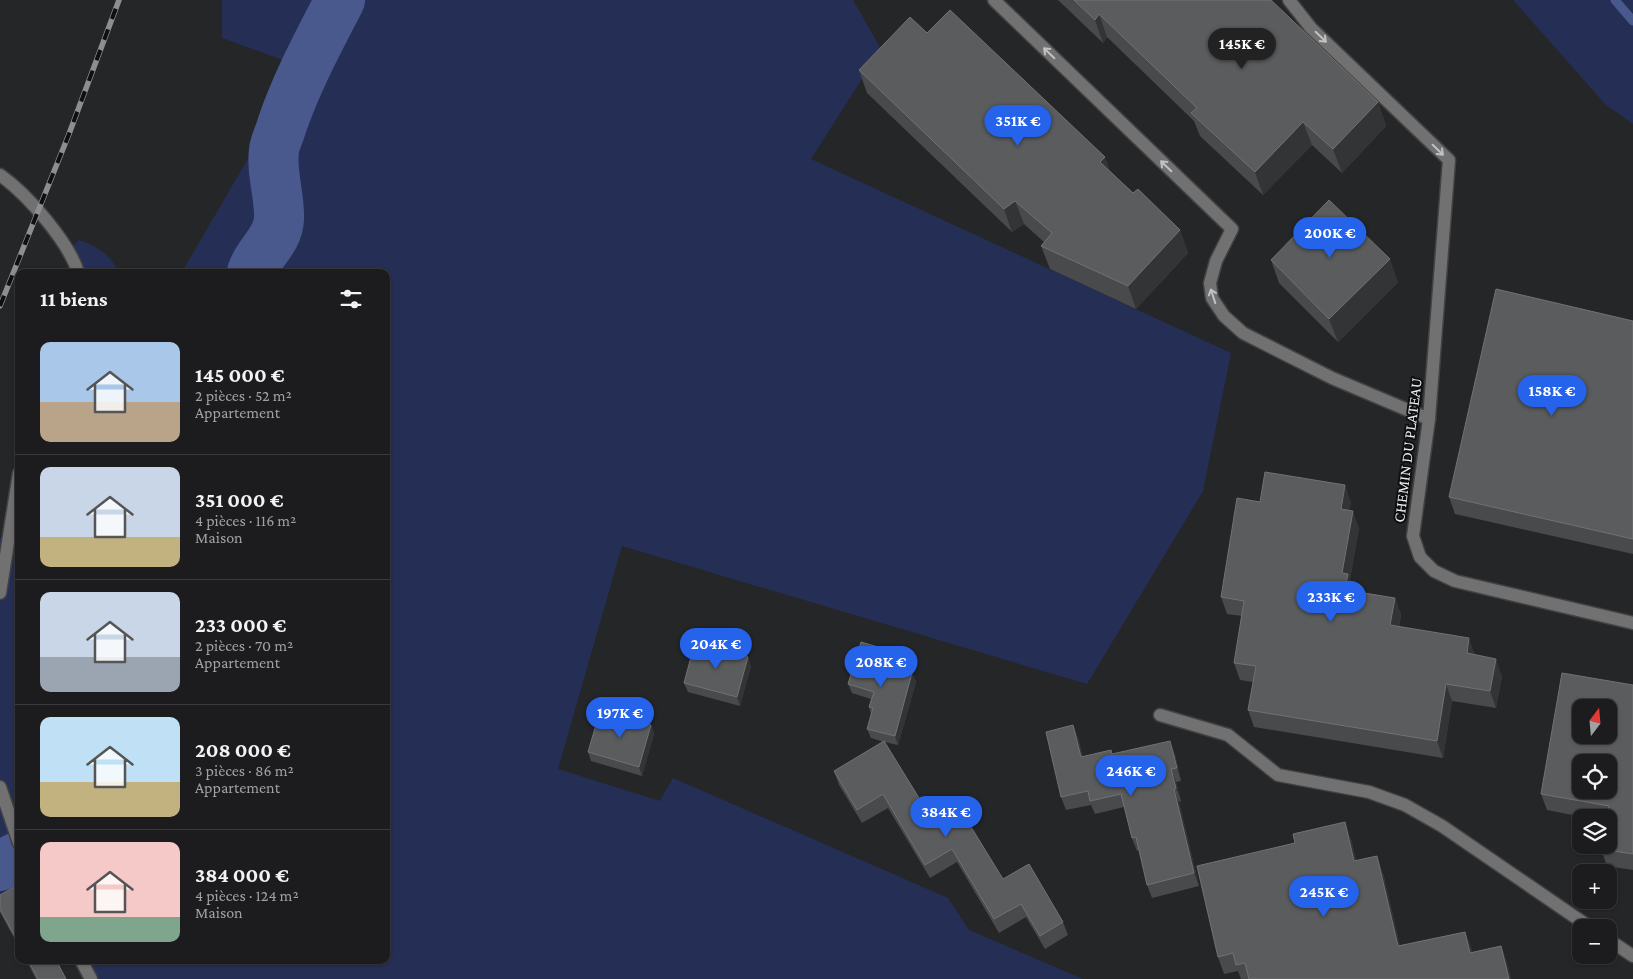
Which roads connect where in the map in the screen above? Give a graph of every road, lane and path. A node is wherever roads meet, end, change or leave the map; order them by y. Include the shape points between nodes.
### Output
1 (994, 0) edge
2 (1290, 0) edge
3 (0, 175) edge
4 (77, 269) edge
5 (1429, 420) junction
6 (15, 498) edge
7 (0, 593) edge
8 (1633, 623) edge
9 (1160, 715) dead end
10 (0, 787) edge
11 (15, 834) edge
12 (1578, 919) edge
13 (1617, 945) edge
14 (1633, 956) edge
15 (83, 964) edge
16 (91, 979) edge

5 -> 1 street via 1242,334 1212,298 1210,283 1216,261 1232,229
2 -> 5 street, CHEMIN DU PLATEAU via 1311,28 1449,160
3 - 4 street via 43,218 68,251
5 - 8 street, CHEMIN DU PLATEAU via 1413,536 1420,558 1434,571 1455,581
6 - 7 street
9 - 12 street via 1228,735 1278,775 1369,792 1406,805
10 - 11 street
13 - 14 street
15 - 16 street

